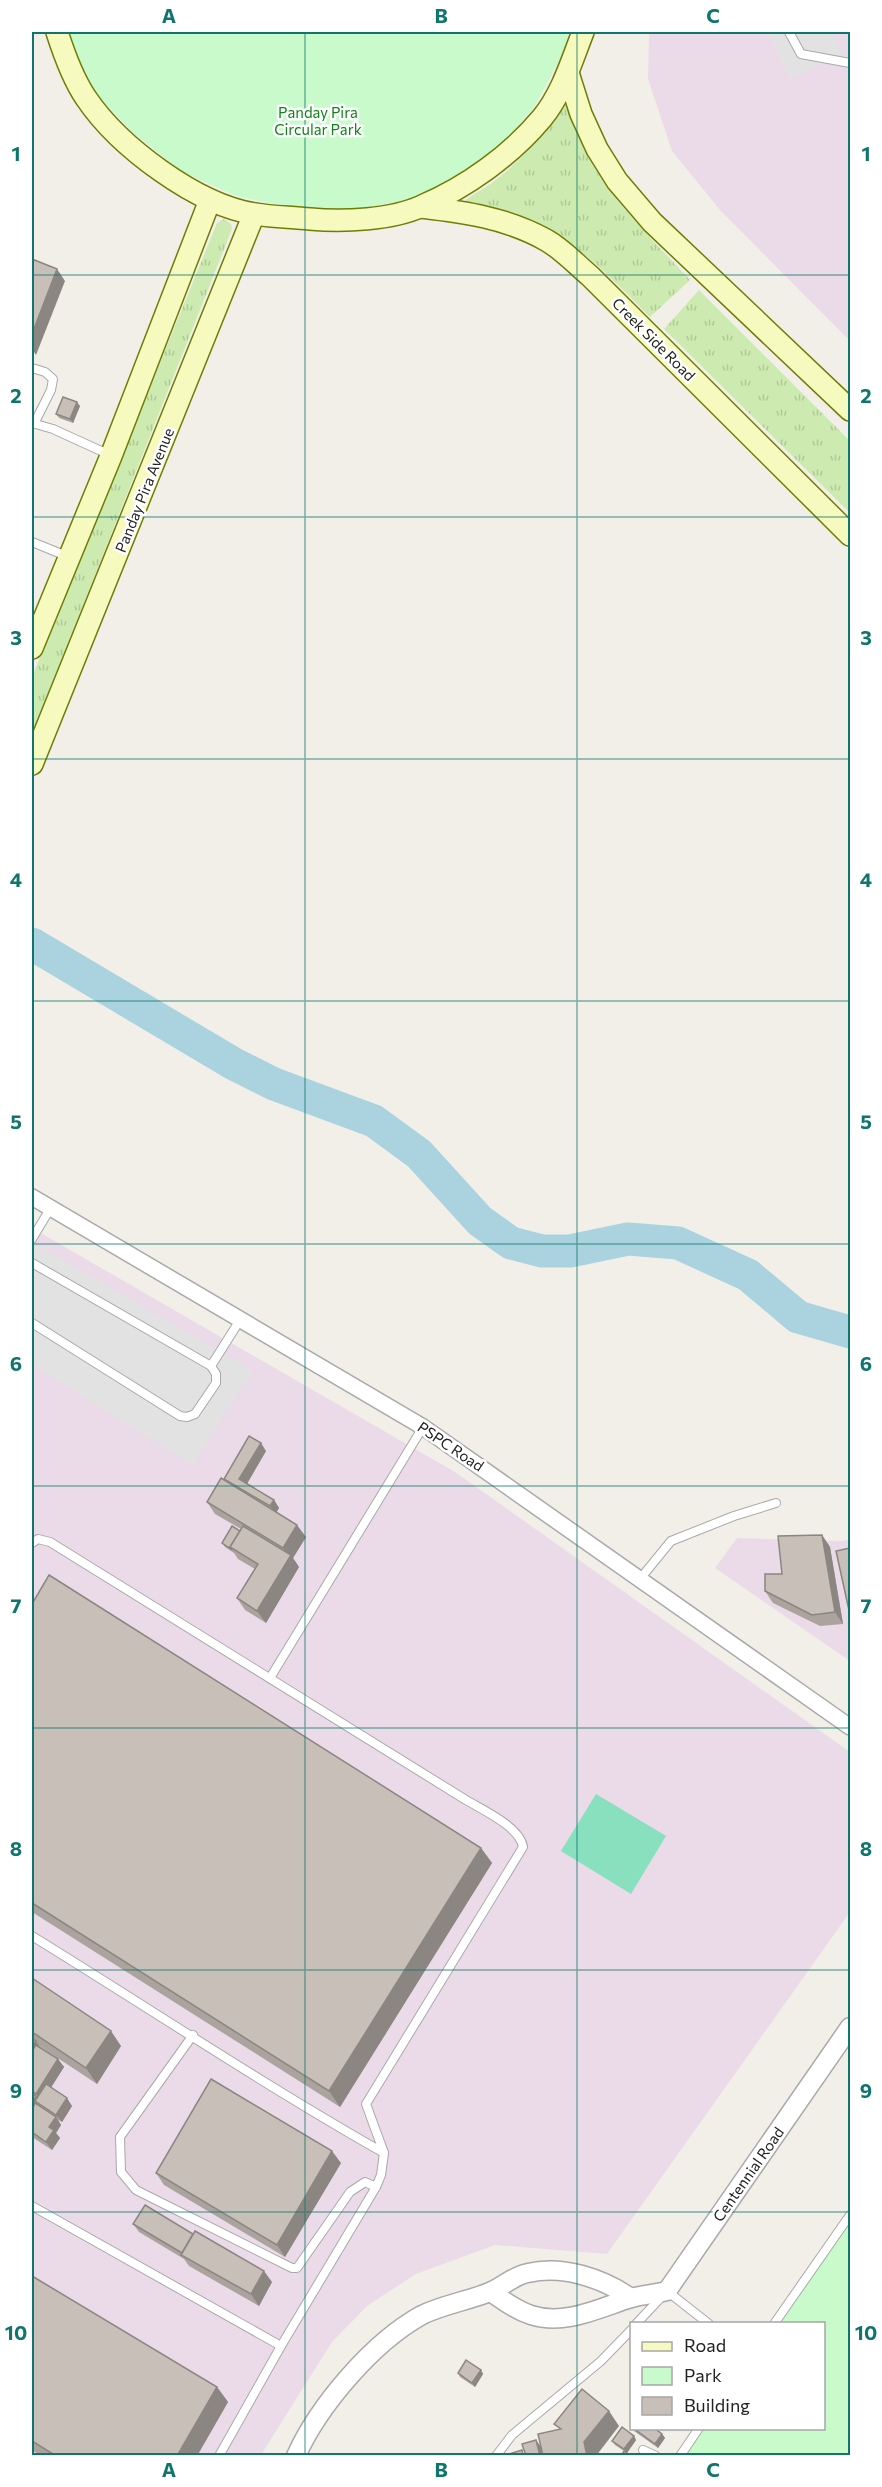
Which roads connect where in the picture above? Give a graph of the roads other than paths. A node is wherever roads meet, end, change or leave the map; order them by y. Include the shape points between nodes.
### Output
1 (57, 32) edge
2 (583, 32) edge
3 (789, 32) edge
4 (850, 63) edge
5 (568, 73) junction
6 (210, 200) junction
7 (421, 207) junction
8 (254, 214) junction
9 (32, 368) edge
10 (850, 410) edge
11 (33, 423) edge
12 (111, 456) junction
13 (850, 535) edge
14 (32, 542) edge
15 (69, 557) junction
16 (32, 648) edge
17 (32, 764) edge
18 (32, 1197) edge
19 (50, 1209) junction
20 (32, 1239) edge
21 (32, 1263) edge
22 (240, 1320) junction
23 (32, 1323) edge
24 (211, 1366) junction
25 (423, 1427) junction
26 (776, 1503) dead end
27 (32, 1543) edge
28 (640, 1579) junction
29 (270, 1678) junction
30 (850, 1727) edge
31 (32, 1936) edge
32 (850, 2027) edge
33 (193, 2035) junction
34 (384, 2153) junction
35 (376, 2187) junction
36 (32, 2206) edge
37 (850, 2215) edge
38 (667, 2291) junction
39 (491, 2292) junction
40 (631, 2298) junction
41 (638, 2322) edge
42 (706, 2322) edge
43 (775, 2322) edge
44 (630, 2331) edge
45 (281, 2346) junction
46 (698, 2430) edge
47 (644, 2450) dead end
48 (219, 2456) edge
49 (296, 2456) edge
50 (496, 2456) edge
51 (656, 2456) edge
52 (680, 2456) edge

1 - 6 main road via 86,98 126,144 168,176
2 - 5 main road
3 - 4 lane via 801,54
5 - 7 main road via 543,117 508,152 469,181
5 - 10 main road via 597,148 624,189 652,222
6 - 8 main road
6 - 12 main road
7 - 8 main road via 338,222
7 - 13 main road, Creek Side Road via 506,221 548,241 590,276
8 - 17 main road, Panday Pira Avenue
9 - 11 lane via 54,379
11 - 12 lane
12 - 15 main road
14 - 15 lane
15 - 16 main road
18 - 19 street, PSPC Road
19 - 20 lane
19 - 22 street, PSPC Road
21 - 24 lane
22 - 24 lane
22 - 25 street, PSPC Road
23 - 24 lane via 180,1416 195,1414 216,1383
25 - 28 street, PSPC Road
25 - 29 lane
26 - 28 lane via 670,1541
27 - 29 lane via 38,1539 50,1542
28 - 30 street, PSPC Road
29 - 34 lane via 522,1838 522,1846 366,2104
31 - 33 lane
32 - 38 street, Centennial Road
33 - 34 lane via 303,2107
33 - 35 lane via 120,2138 121,2172 136,2190 297,2268 350,2192 365,2182
34 - 35 lane
35 - 45 lane
36 - 45 lane
37 - 43 lane
38 - 40 street
38 - 41 lane
38 - 42 lane
39 - 40 street via 533,2316 561,2318
39 - 40 street via 528,2273 565,2271 598,2280
39 - 49 street via 423,2315 382,2344 321,2409
44 - 50 lane via 601,2361 512,2435
45 - 48 lane
46 - 52 lane
47 - 51 lane

